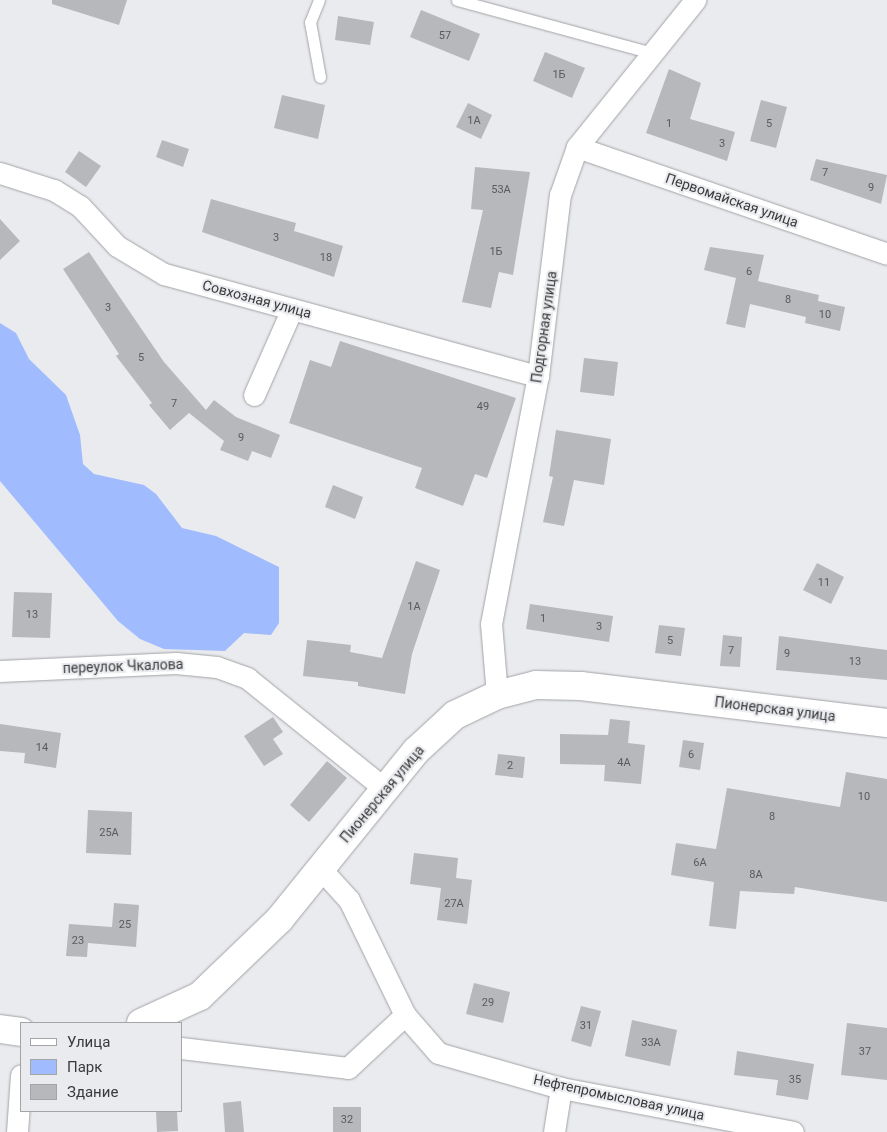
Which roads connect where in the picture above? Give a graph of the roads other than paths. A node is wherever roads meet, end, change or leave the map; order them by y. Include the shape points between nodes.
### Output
1 (319, 0) edge
2 (457, 0) edge
3 (695, 0) edge
4 (652, 53) junction
5 (320, 77) dead end
6 (577, 146) junction
7 (0, 173) edge
8 (887, 254) edge
9 (292, 309) junction
10 (538, 376) junction
11 (254, 395) dead end
12 (0, 671) edge
13 (497, 695) junction
14 (887, 723) edge
15 (386, 788) junction
16 (320, 868) junction
17 (405, 1014) junction
18 (143, 1022) edge
19 (0, 1029) edge
20 (20, 1032) edge
21 (182, 1048) edge
22 (560, 1088) junction
23 (20, 1089) edge
24 (17, 1132) edge
25 (554, 1132) edge
26 (792, 1132) edge

1 - 5 lane via 310,22
2 - 4 lane
3 - 4 street, Подгорная улица
4 - 6 street, Подгорная улица
6 - 8 street, Первомайская улица
6 - 10 street, Подгорная улица via 560,196
7 - 9 street, Совхозная улица via 54,190 80,206 117,246 164,274
9 - 10 street, Совхозная улица
9 - 11 street
10 - 13 street, Подгорная улица via 491,624
12 - 15 street, переулок Чкалова via 176,663 217,667 247,678
13 - 14 main road, Пионерская улица via 536,685 580,686
13 - 15 main road, Пионерская улица via 455,715 416,751
15 - 16 main road, Пионерская улица
16 - 17 street, Нефтепромысловая улица via 349,900
16 - 18 main road, Пионерская улица via 279,920 200,996
17 - 21 street via 348,1068
17 - 22 street, Нефтепромысловая улица via 438,1053
19 - 20 main road
22 - 25 street
22 - 26 street, Нефтепромысловая улица
23 - 24 street

